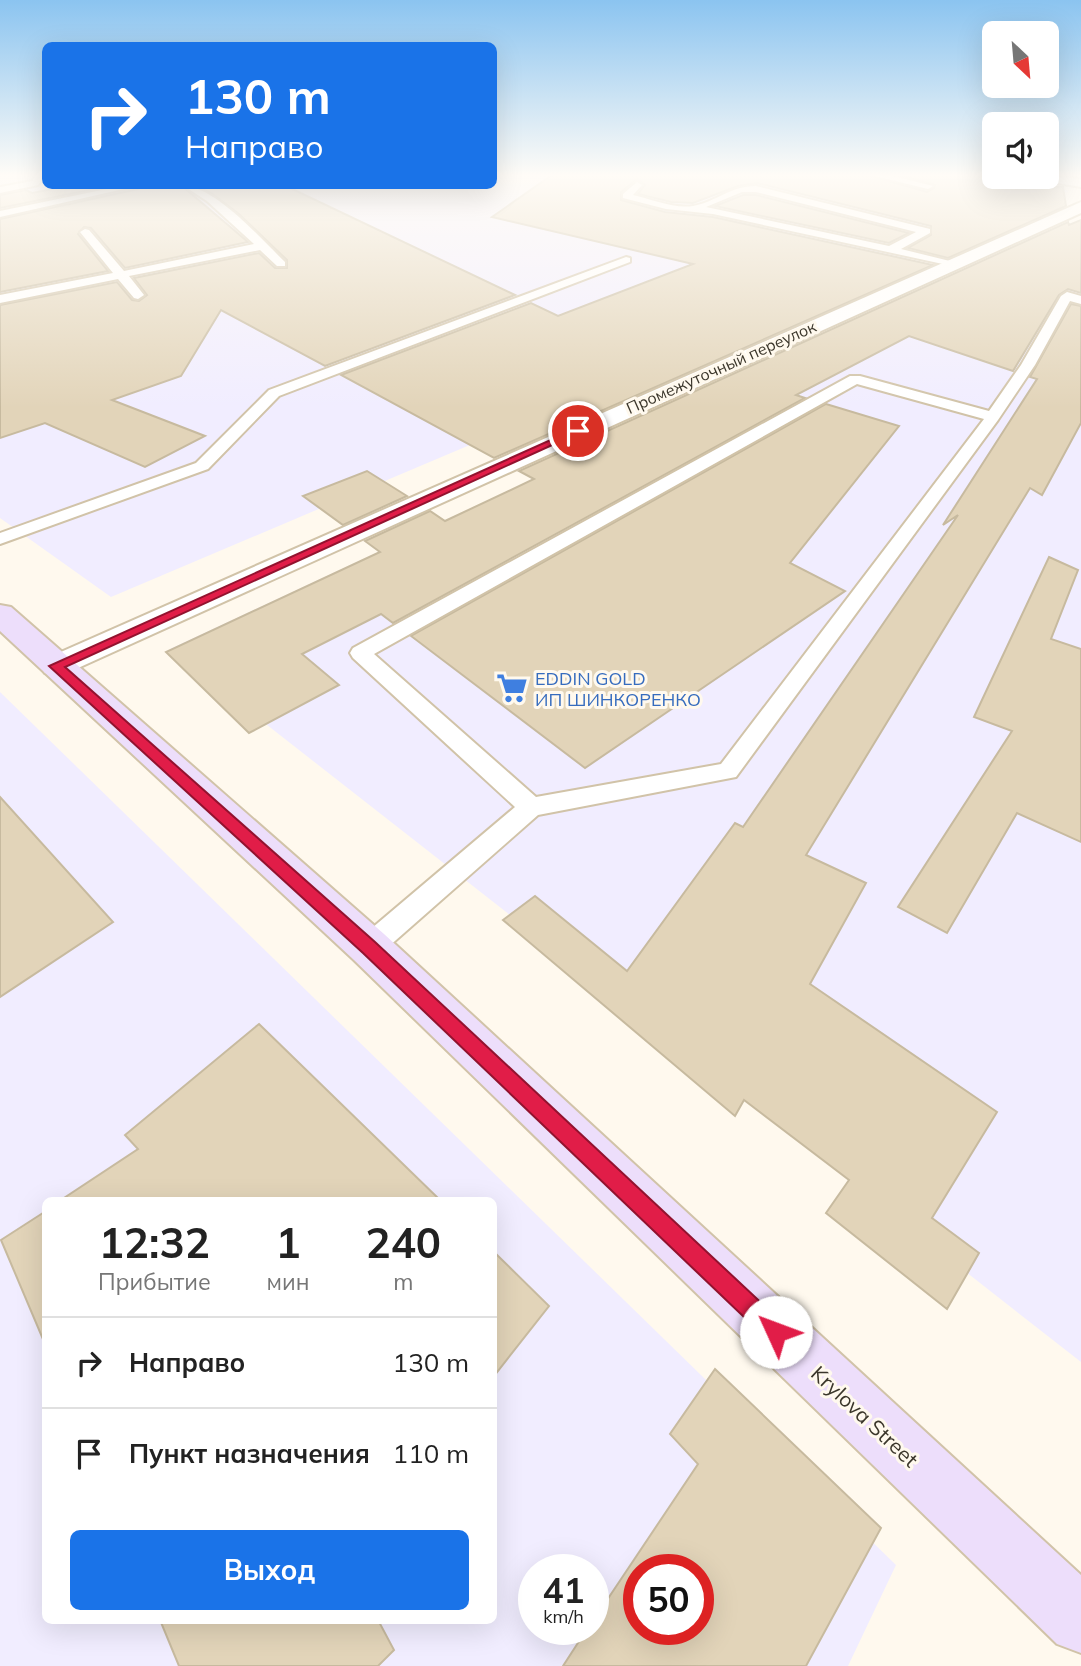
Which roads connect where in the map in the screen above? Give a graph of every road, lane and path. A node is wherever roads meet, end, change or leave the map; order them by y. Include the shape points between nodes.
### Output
1 (101, 253) edge
2 (229, 253) edge
3 (269, 253) edge
4 (908, 253) edge
5 (976, 253) edge
6 (626, 260) dead end
7 (952, 263) junction
8 (281, 264) dead end
9 (119, 275) junction
10 (138, 295) dead end
11 (0, 299) edge
12 (1081, 300) edge
13 (993, 417) junction
14 (0, 539) edge
15 (0, 614) edge
16 (56, 666) junction
17 (531, 807) junction
18 (369, 947) junction
19 (1081, 1620) edge

1 - 9 lane
2 - 9 lane
3 - 8 lane
4 - 7 lane
5 - 7 street, Промежуточный переулок
6 - 14 lane via 274,393 202,466
7 - 16 street, Промежуточный переулок
9 - 10 lane
9 - 11 lane
12 - 13 lane via 1067,296
13 - 17 lane via 728,771
13 - 17 lane via 855,379 359,653
15 - 16 main road, Krylova Street
16 - 18 main road, Krylova Street
17 - 18 lane
18 - 19 main road, Krylova Street

